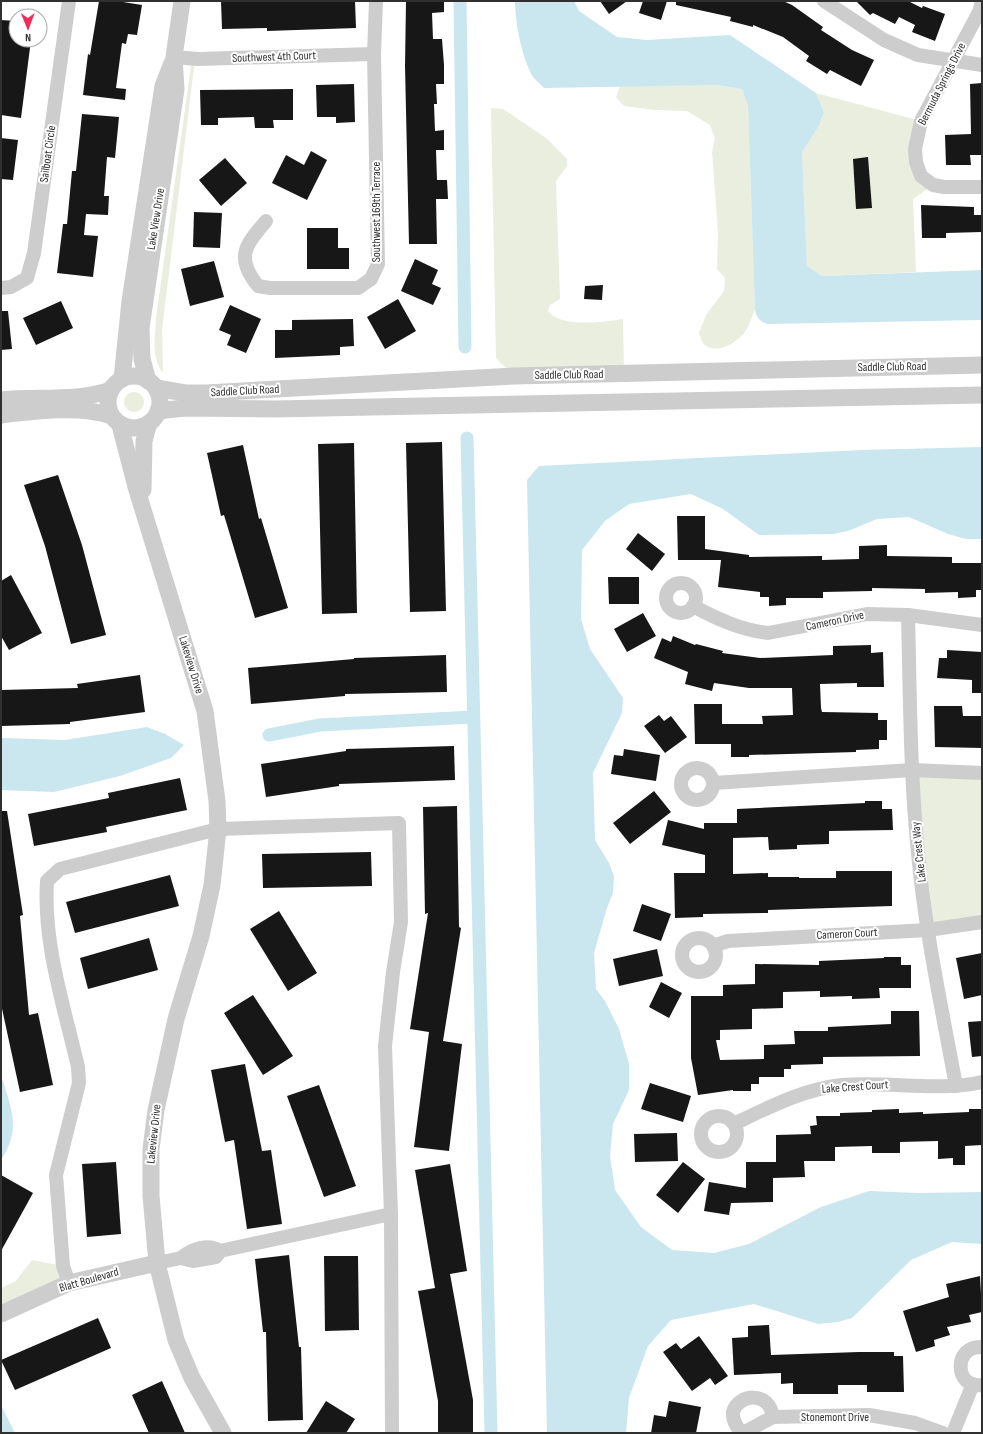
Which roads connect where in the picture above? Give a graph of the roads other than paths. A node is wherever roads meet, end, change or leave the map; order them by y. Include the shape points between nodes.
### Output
1 (69, 1) edge
2 (182, 1) edge
3 (376, 1) edge
4 (824, 1) edge
5 (982, 2) edge
6 (374, 54) junction
7 (174, 57) junction
8 (953, 60) junction
9 (982, 65) edge
10 (982, 187) edge
11 (266, 221) dead end
12 (1, 288) edge
13 (982, 365) edge
14 (117, 385) junction
15 (152, 385) junction
16 (982, 395) edge
17 (1, 400) edge
18 (1, 415) edge
19 (154, 417) junction
20 (116, 420) junction
21 (143, 504) junction
22 (693, 606) dead end
23 (908, 615) junction
24 (982, 625) edge
25 (912, 770) junction
26 (982, 774) edge
27 (713, 783) dead end
28 (218, 829) junction
29 (982, 922) edge
30 (928, 930) junction
31 (713, 946) dead end
32 (982, 1082) edge
33 (956, 1086) junction
34 (734, 1124) dead end
35 (391, 1214) junction
36 (157, 1263) junction
37 (69, 1283) junction
38 (1, 1314) edge
39 (982, 1347) edge
40 (977, 1385) edge
41 (773, 1417) junction
42 (223, 1433) edge
43 (392, 1433) edge
44 (742, 1433) edge
45 (943, 1433) edge
46 (953, 1433) edge

1 - 12 street, Sailboat Circle via 34,253 27,278 11,287
2 - 7 street, Lake View Drive
3 - 6 street, Southwest 169th Terrace
4 - 8 street via 884,40 918,55
5 - 8 street, Bermuda Springs Drive
6 - 7 street, Southwest 4th Court via 198,59
6 - 11 street, Southwest 169th Terrace via 378,264 371,279 358,288 258,286 244,266 245,254 250,239
7 - 14 street, Lake View Drive via 162,86
7 - 15 street, Lake View Drive via 176,89 141,328 142,359
8 - 9 street
8 - 10 street, Bermuda Springs Drive via 921,121 915,149 916,162 921,176 934,185
13 - 15 street, Saddle Club Road via 514,376 206,393 185,393
14 - 15 street via 131,377 140,377
14 - 17 street via 98,394
14 - 20 street via 108,399 108,408
15 - 19 street via 160,403
16 - 19 street, Saddle Club Road via 274,409 184,408
18 - 20 street via 82,411 102,413
19 - 20 street via 135,428
19 - 21 street, Lakeview Drive via 144,441
20 - 21 street, Lakeview Drive via 128,450 131,469
21 - 28 street, Lakeview Drive via 205,711 217,801
22 - 23 street, Cameron Drive via 714,618 751,631 768,633 856,615
23 - 24 street, Cameron Drive
23 - 25 street, Lake Crest Way
25 - 26 street
25 - 27 street
25 - 30 street, Lake Crest Way via 918,854
28 - 35 street via 399,823 401,922 385,1046
28 - 36 street, Lakeview Drive via 212,885 201,936 176,1019 156,1110 151,1150 151,1196
28 - 37 street via 60,869 47,881 50,950 78,1067 79,1083 56,1176 63,1266
29 - 30 street, Cameron Court
30 - 31 street, Cameron Court via 728,940
30 - 33 street, Lake Crest Way
32 - 33 street, Lake Crest Court
33 - 34 street, Lake Crest Court via 884,1084 829,1087 801,1094
35 - 36 street, Blatt Boulevard via 220,1251 216,1257 193,1261 181,1258
35 - 43 street
36 - 37 street, Blatt Boulevard
36 - 42 street, Lakeview Drive via 176,1340 192,1378
37 - 38 street, Blatt Boulevard
39 - 40 street via 966,1352 960,1364 963,1376
40 - 46 street
41 - 44 street, Stonemont Drive
41 - 44 street, Stonemont Drive via 768,1402 761,1398 748,1398 733,1412 734,1422
41 - 45 street, Stonemont Drive via 868,1416 915,1423

